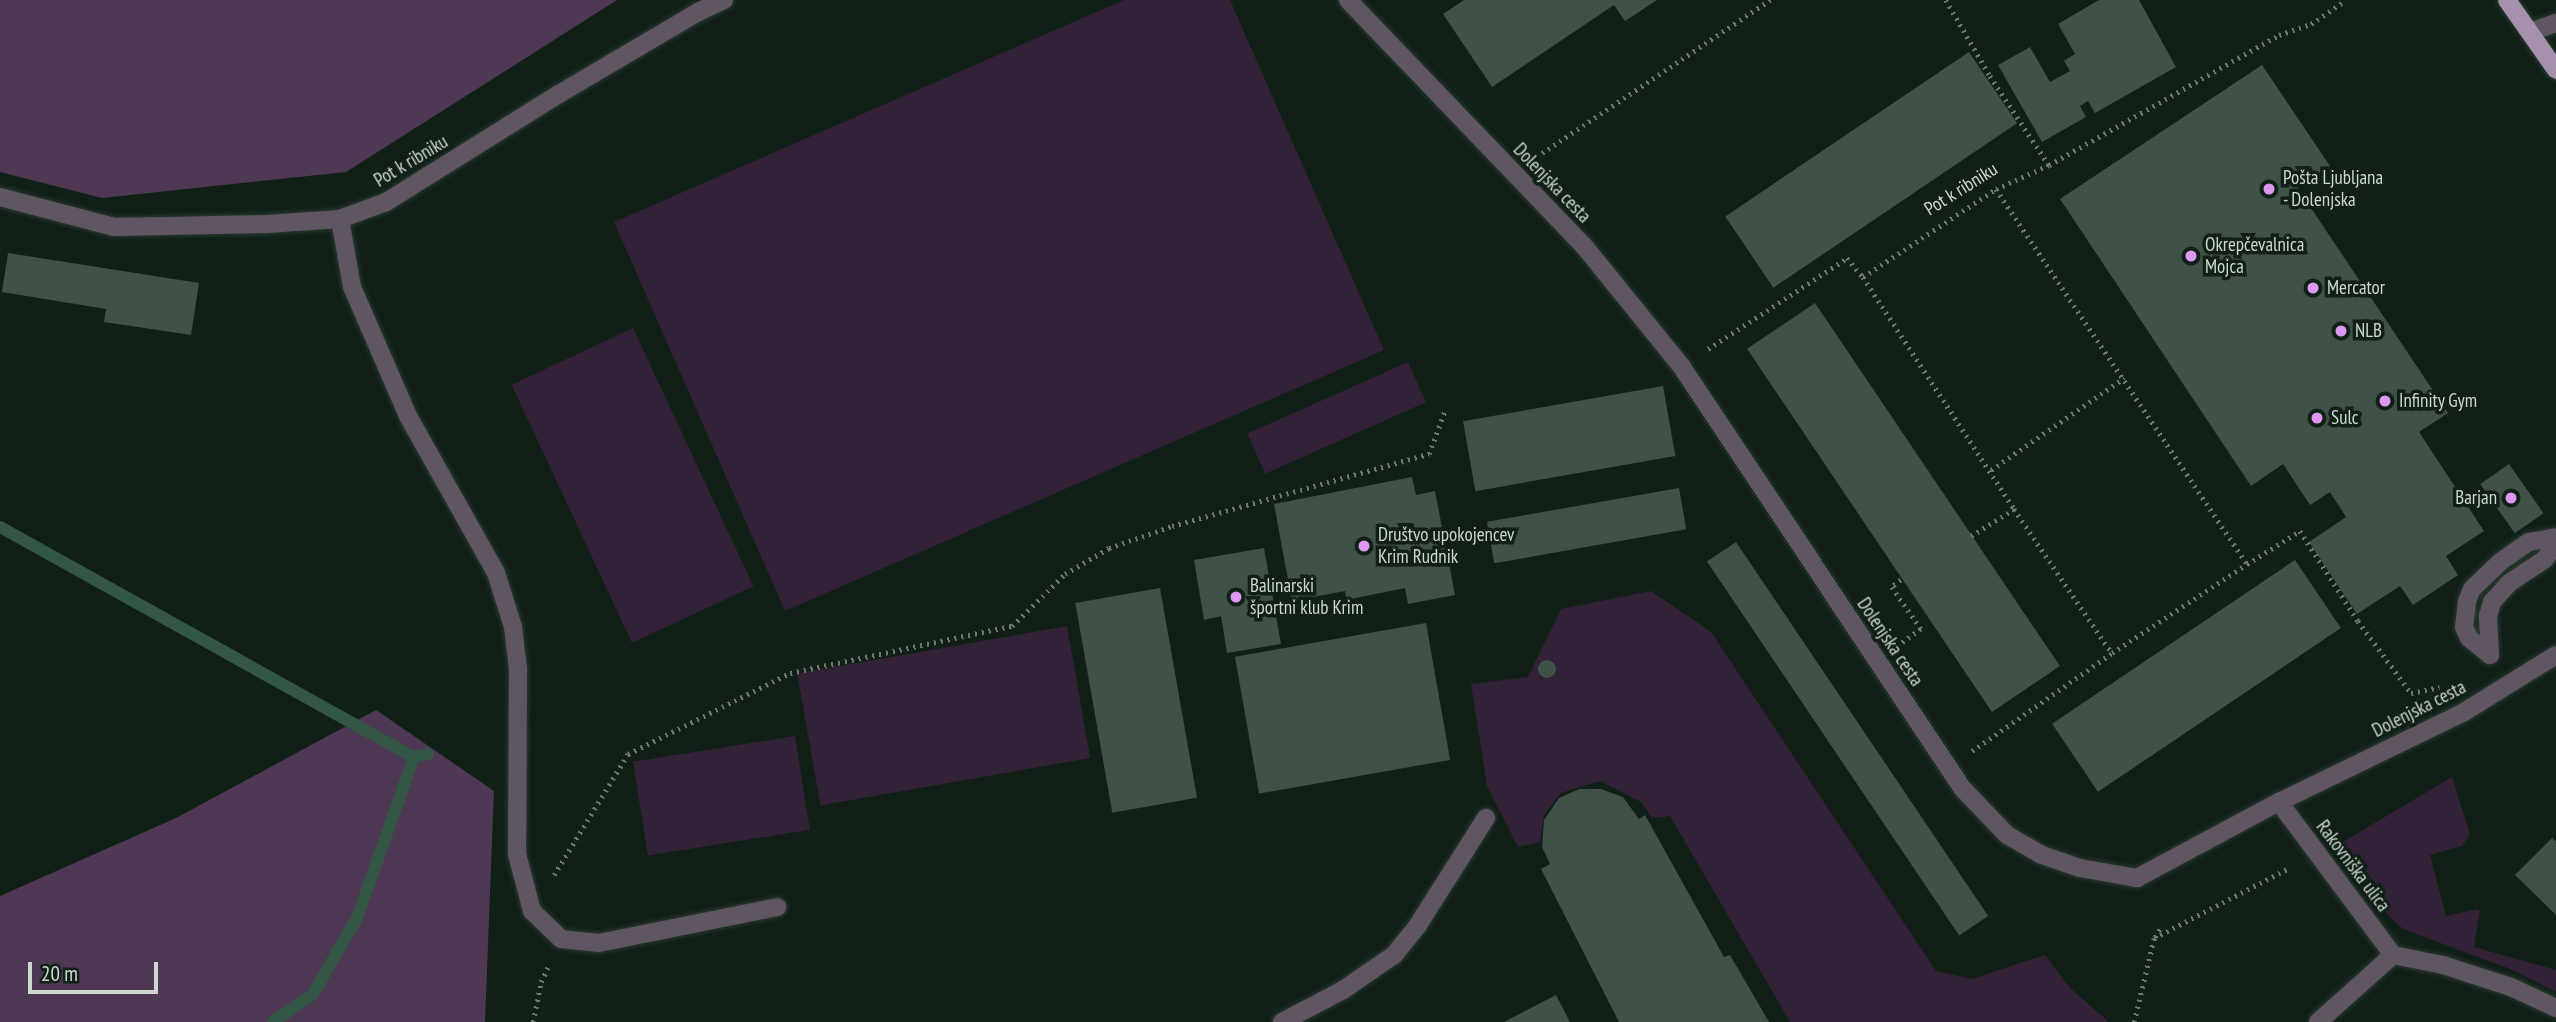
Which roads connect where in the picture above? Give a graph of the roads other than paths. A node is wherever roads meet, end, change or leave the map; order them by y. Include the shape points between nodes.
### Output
1 (724, 0) edge
2 (1348, 0) edge
3 (2507, 0) edge
4 (2556, 23) edge
5 (2529, 32) junction
6 (2556, 70) edge
7 (0, 197) edge
8 (340, 219) junction
9 (2556, 537) edge
10 (2556, 543) edge
11 (2556, 655) edge
12 (2279, 802) junction
13 (1486, 818) dead end
14 (777, 907) dead end
15 (2393, 955) junction
16 (2556, 1008) edge
17 (1282, 1022) edge
18 (2318, 1022) edge

1 - 8 street, Pot k ribniku via 559,94 386,202
2 - 12 street, Dolenjska cesta via 1584,246 1682,368 1962,788 2007,835 2042,855 2080,868 2137,878
3 - 5 main road
4 - 5 street
5 - 6 main road
7 - 8 street, Pot k ribniku via 114,227
8 - 14 street via 352,287 408,416 496,573 513,626 517,854 532,911 561,939 598,943
9 - 10 street via 2529,542 2472,589 2465,627 2469,638 2490,655 2492,602 2545,559
11 - 12 street, Dolenjska cesta via 2464,712
12 - 15 street, Rakovniška ulica
13 - 17 street via 1394,955 1343,990
15 - 16 street via 2511,987
15 - 18 street

